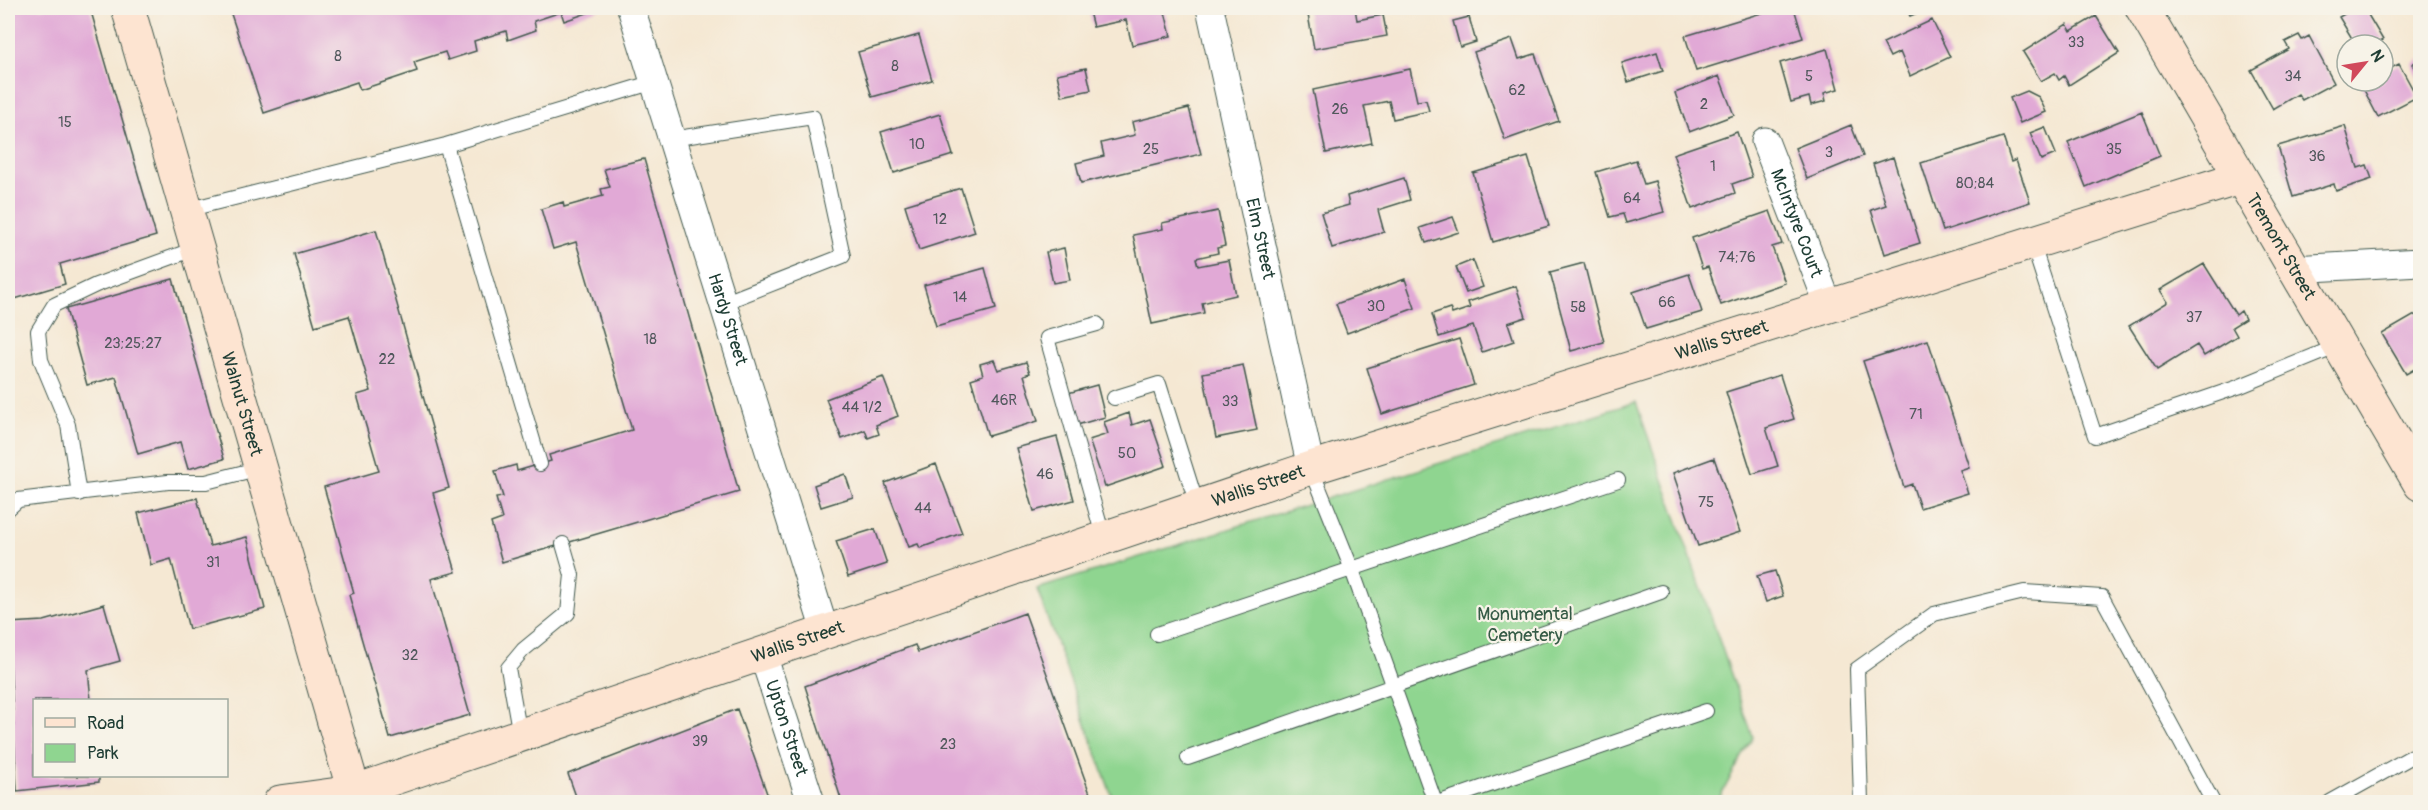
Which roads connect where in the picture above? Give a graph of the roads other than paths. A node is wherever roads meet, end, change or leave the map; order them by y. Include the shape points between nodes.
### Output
1 (128, 8) edge
2 (631, 8) edge
3 (1210, 8) edge
4 (2142, 8) edge
5 (654, 82) junction
6 (671, 139) junction
7 (1765, 141) dead end
8 (446, 145) junction
9 (2239, 178) junction
10 (186, 210) junction
11 (2031, 242) junction
12 (197, 248) junction
13 (2421, 262) edge
14 (2293, 269) junction
15 (723, 303) junction
16 (1829, 306) junction
17 (1097, 324) dead end
18 (2338, 346) junction
19 (1114, 398) dead end
20 (540, 464) dead end
21 (260, 468) junction
22 (1311, 468) junction
23 (1617, 480) dead end
24 (2421, 484) edge
25 (80, 494) junction
26 (1197, 505) junction
27 (8, 509) edge
28 (1103, 536) junction
29 (563, 544) dead end
30 (1351, 567) junction
31 (1661, 592) dead end
32 (825, 631) junction
33 (1157, 634) dead end
34 (762, 652) junction
35 (1393, 686) junction
36 (1706, 711) dead end
37 (520, 735) junction
38 (2421, 752) edge
39 (1188, 758) dead end
40 (355, 797) edge
41 (280, 802) edge
42 (812, 802) edge
43 (1435, 802) edge
44 (1440, 802) edge
45 (1861, 802) edge
46 (2213, 802) edge
47 (2330, 802) edge

1 - 10 street, Walnut Street
2 - 5 street, Hardy Street
3 - 22 street, Elm Street
4 - 9 street, Tremont Street
5 - 6 street, Hardy Street
5 - 8 lane
6 - 15 street, Hardy Street
6 - 15 lane via 813,117 843,256
7 - 16 street, McIntyre Court
8 - 10 lane
8 - 20 lane
9 - 11 street, Wallis Street
9 - 14 street, Tremont Street
10 - 12 street, Walnut Street
11 - 16 street, Wallis Street
11 - 18 lane via 2095,436 2238,387
12 - 21 street, Walnut Street
12 - 25 lane via 96,285 54,305 38,331 41,360 68,425
13 - 14 street
14 - 18 street, Tremont Street
15 - 32 street, Hardy Street
16 - 22 street, Wallis Street
17 - 28 lane via 1047,338
18 - 24 street, Tremont Street
19 - 26 lane via 1159,384
21 - 25 lane via 206,482 168,482
21 - 40 street, Walnut Street
22 - 26 street, Wallis Street
22 - 30 lane
23 - 30 lane
25 - 27 lane via 18,500
26 - 28 street, Wallis Street
28 - 32 street, Wallis Street
29 - 37 lane via 572,574 568,613 523,650 508,668
30 - 33 lane
30 - 35 lane
31 - 35 lane
32 - 34 street, Wallis Street
34 - 37 street, Wallis Street
34 - 42 street, Upton Street
35 - 39 lane
35 - 43 lane
36 - 44 lane
37 - 40 street, Wallis Street
38 - 47 lane
40 - 41 street, Wallis Street
45 - 46 lane via 1857,669 1934,614 2024,592 2102,597

